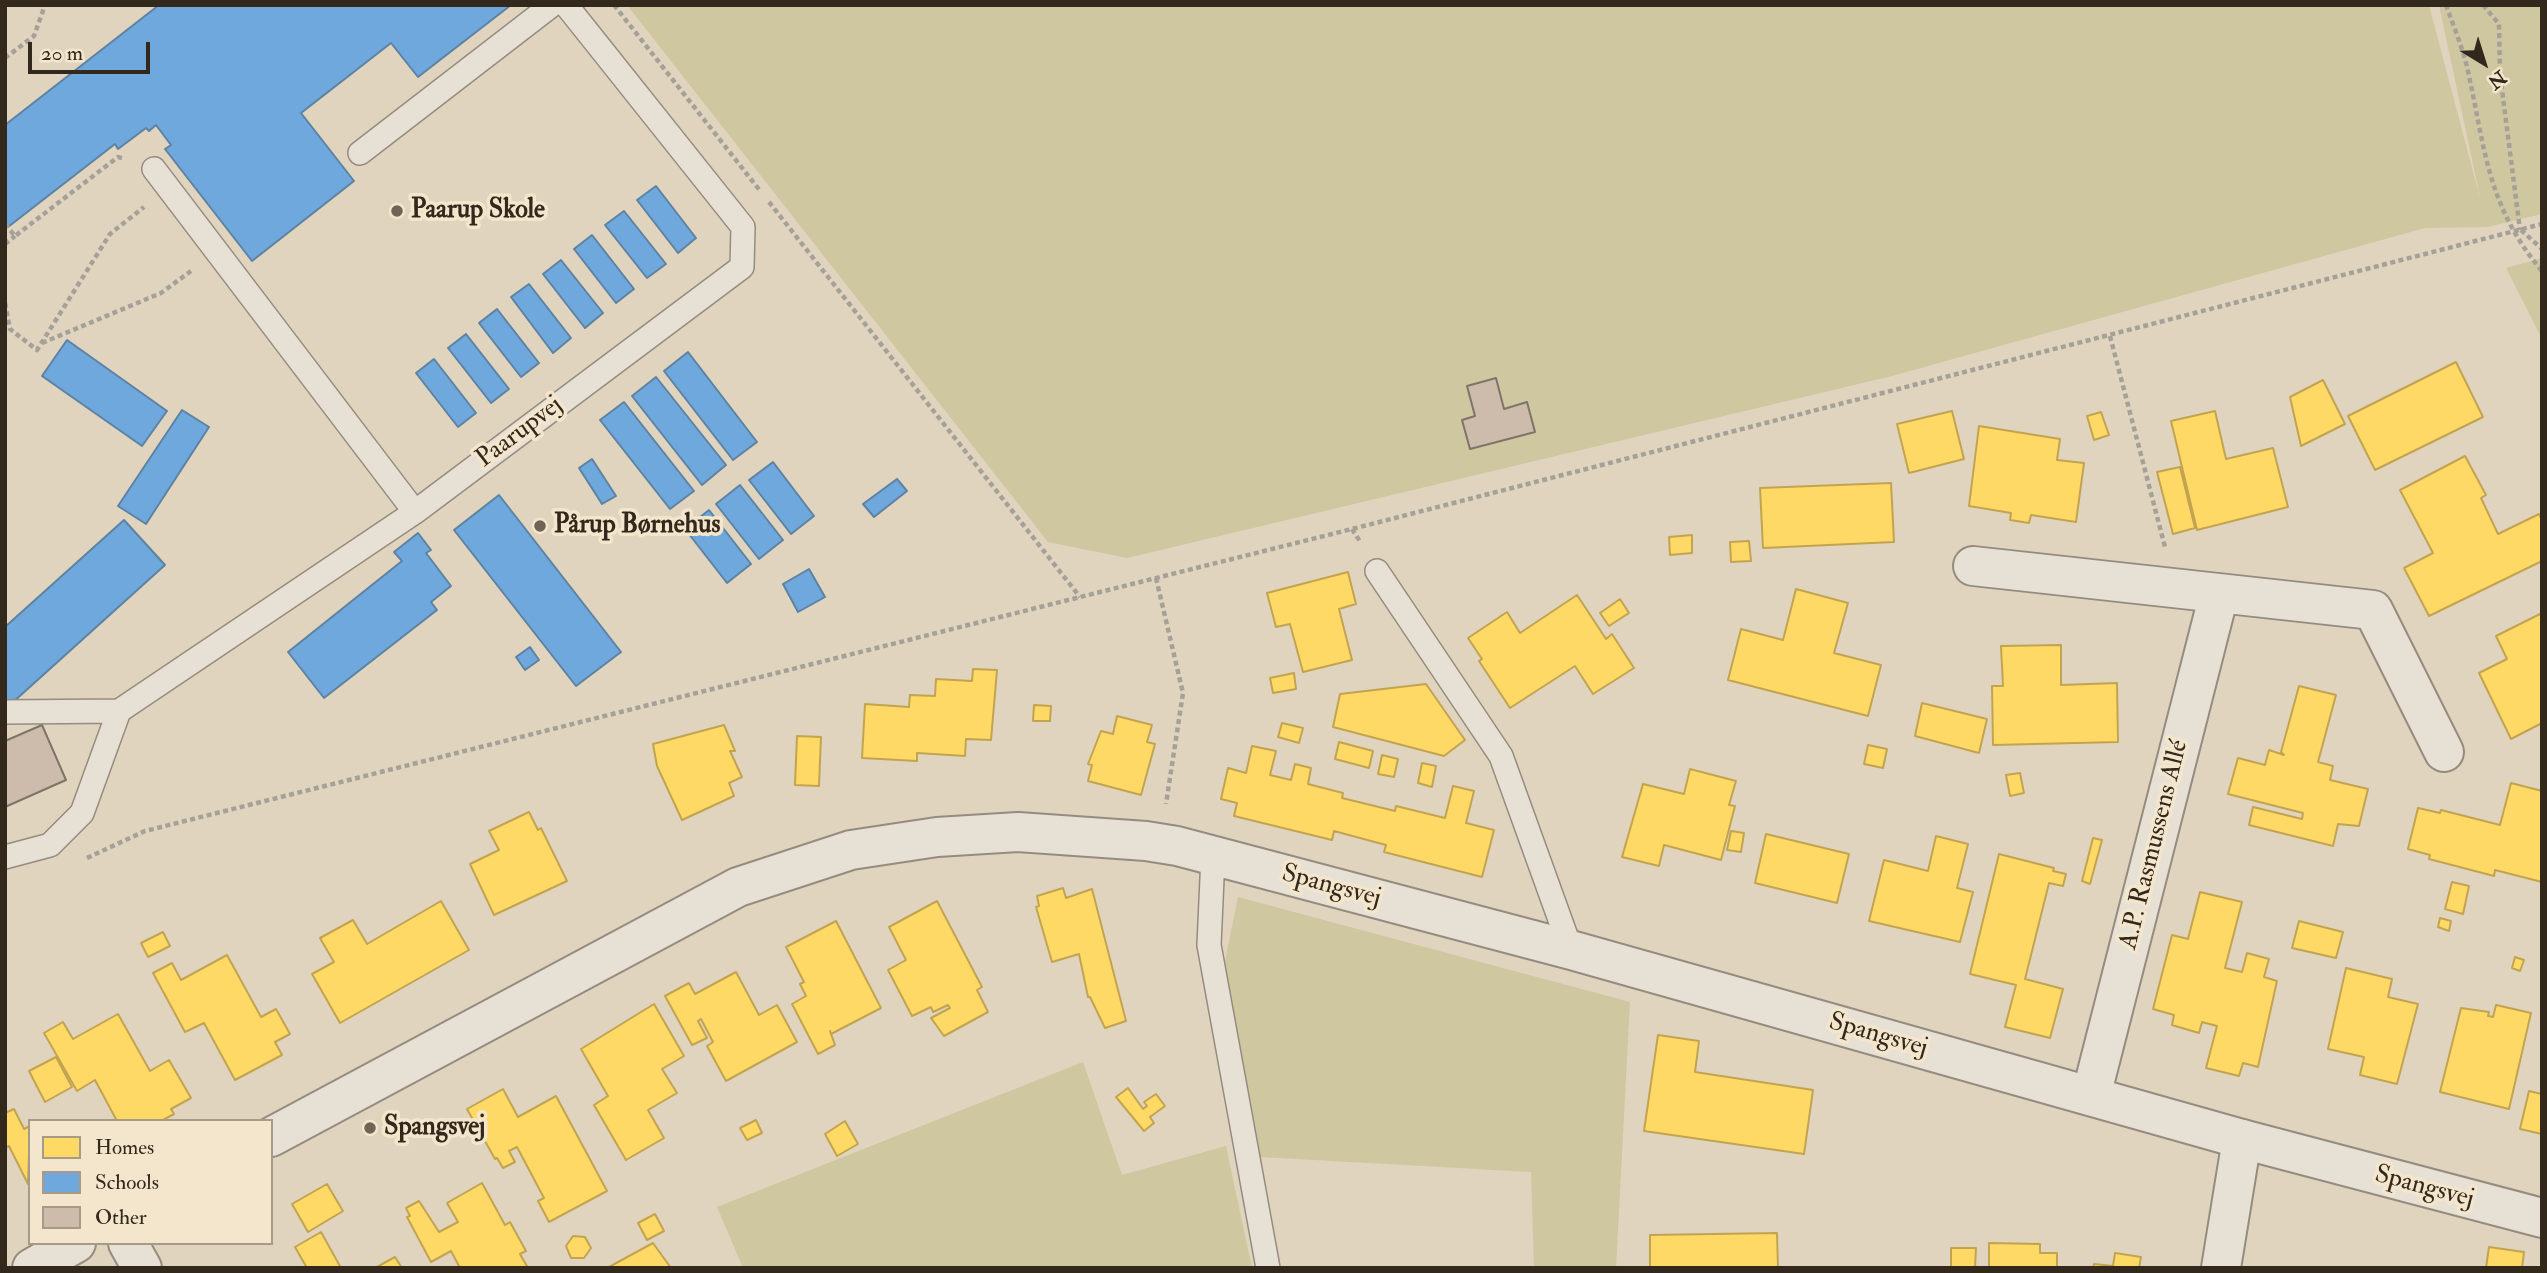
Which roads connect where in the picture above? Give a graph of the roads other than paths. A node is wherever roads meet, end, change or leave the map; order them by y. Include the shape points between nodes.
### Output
1 (552, 5) edge
2 (566, 5) edge
3 (360, 153) dead end
4 (161, 178) road end
5 (415, 512) junction
6 (1973, 566) dead end
7 (1377, 571) dead end
8 (2220, 594) junction
9 (119, 711) junction
10 (5, 712) edge
11 (2444, 752) dead end
12 (1213, 856) junction
13 (5, 857) edge
14 (1572, 950) junction
15 (2091, 1096) junction
16 (273, 1137) edge
17 (2242, 1139) junction
18 (2542, 1218) edge
19 (72, 1245) edge
20 (129, 1245) edge
21 (32, 1268) edge
22 (142, 1268) edge
23 (1268, 1268) edge
24 (2221, 1268) edge

1 - 3 lane
2 - 5 lane, Paarupvej via 743,227 742,267
4 - 5 lane
5 - 9 lane, Paarupvej
6 - 8 street
7 - 14 lane via 1501,756
8 - 11 street via 2373,610
8 - 15 street, A.P. Rasmussens Allé
9 - 10 lane
9 - 13 lane via 82,813 50,845
12 - 14 street, Spangsvej
12 - 16 street, Spangsvej via 1160,842 1018,832 937,837 850,850 738,887
12 - 23 lane via 1209,945
14 - 15 street, Spangsvej
15 - 17 street, Spangsvej
17 - 18 street, Spangsvej
17 - 24 street
19 - 21 street
20 - 22 street

